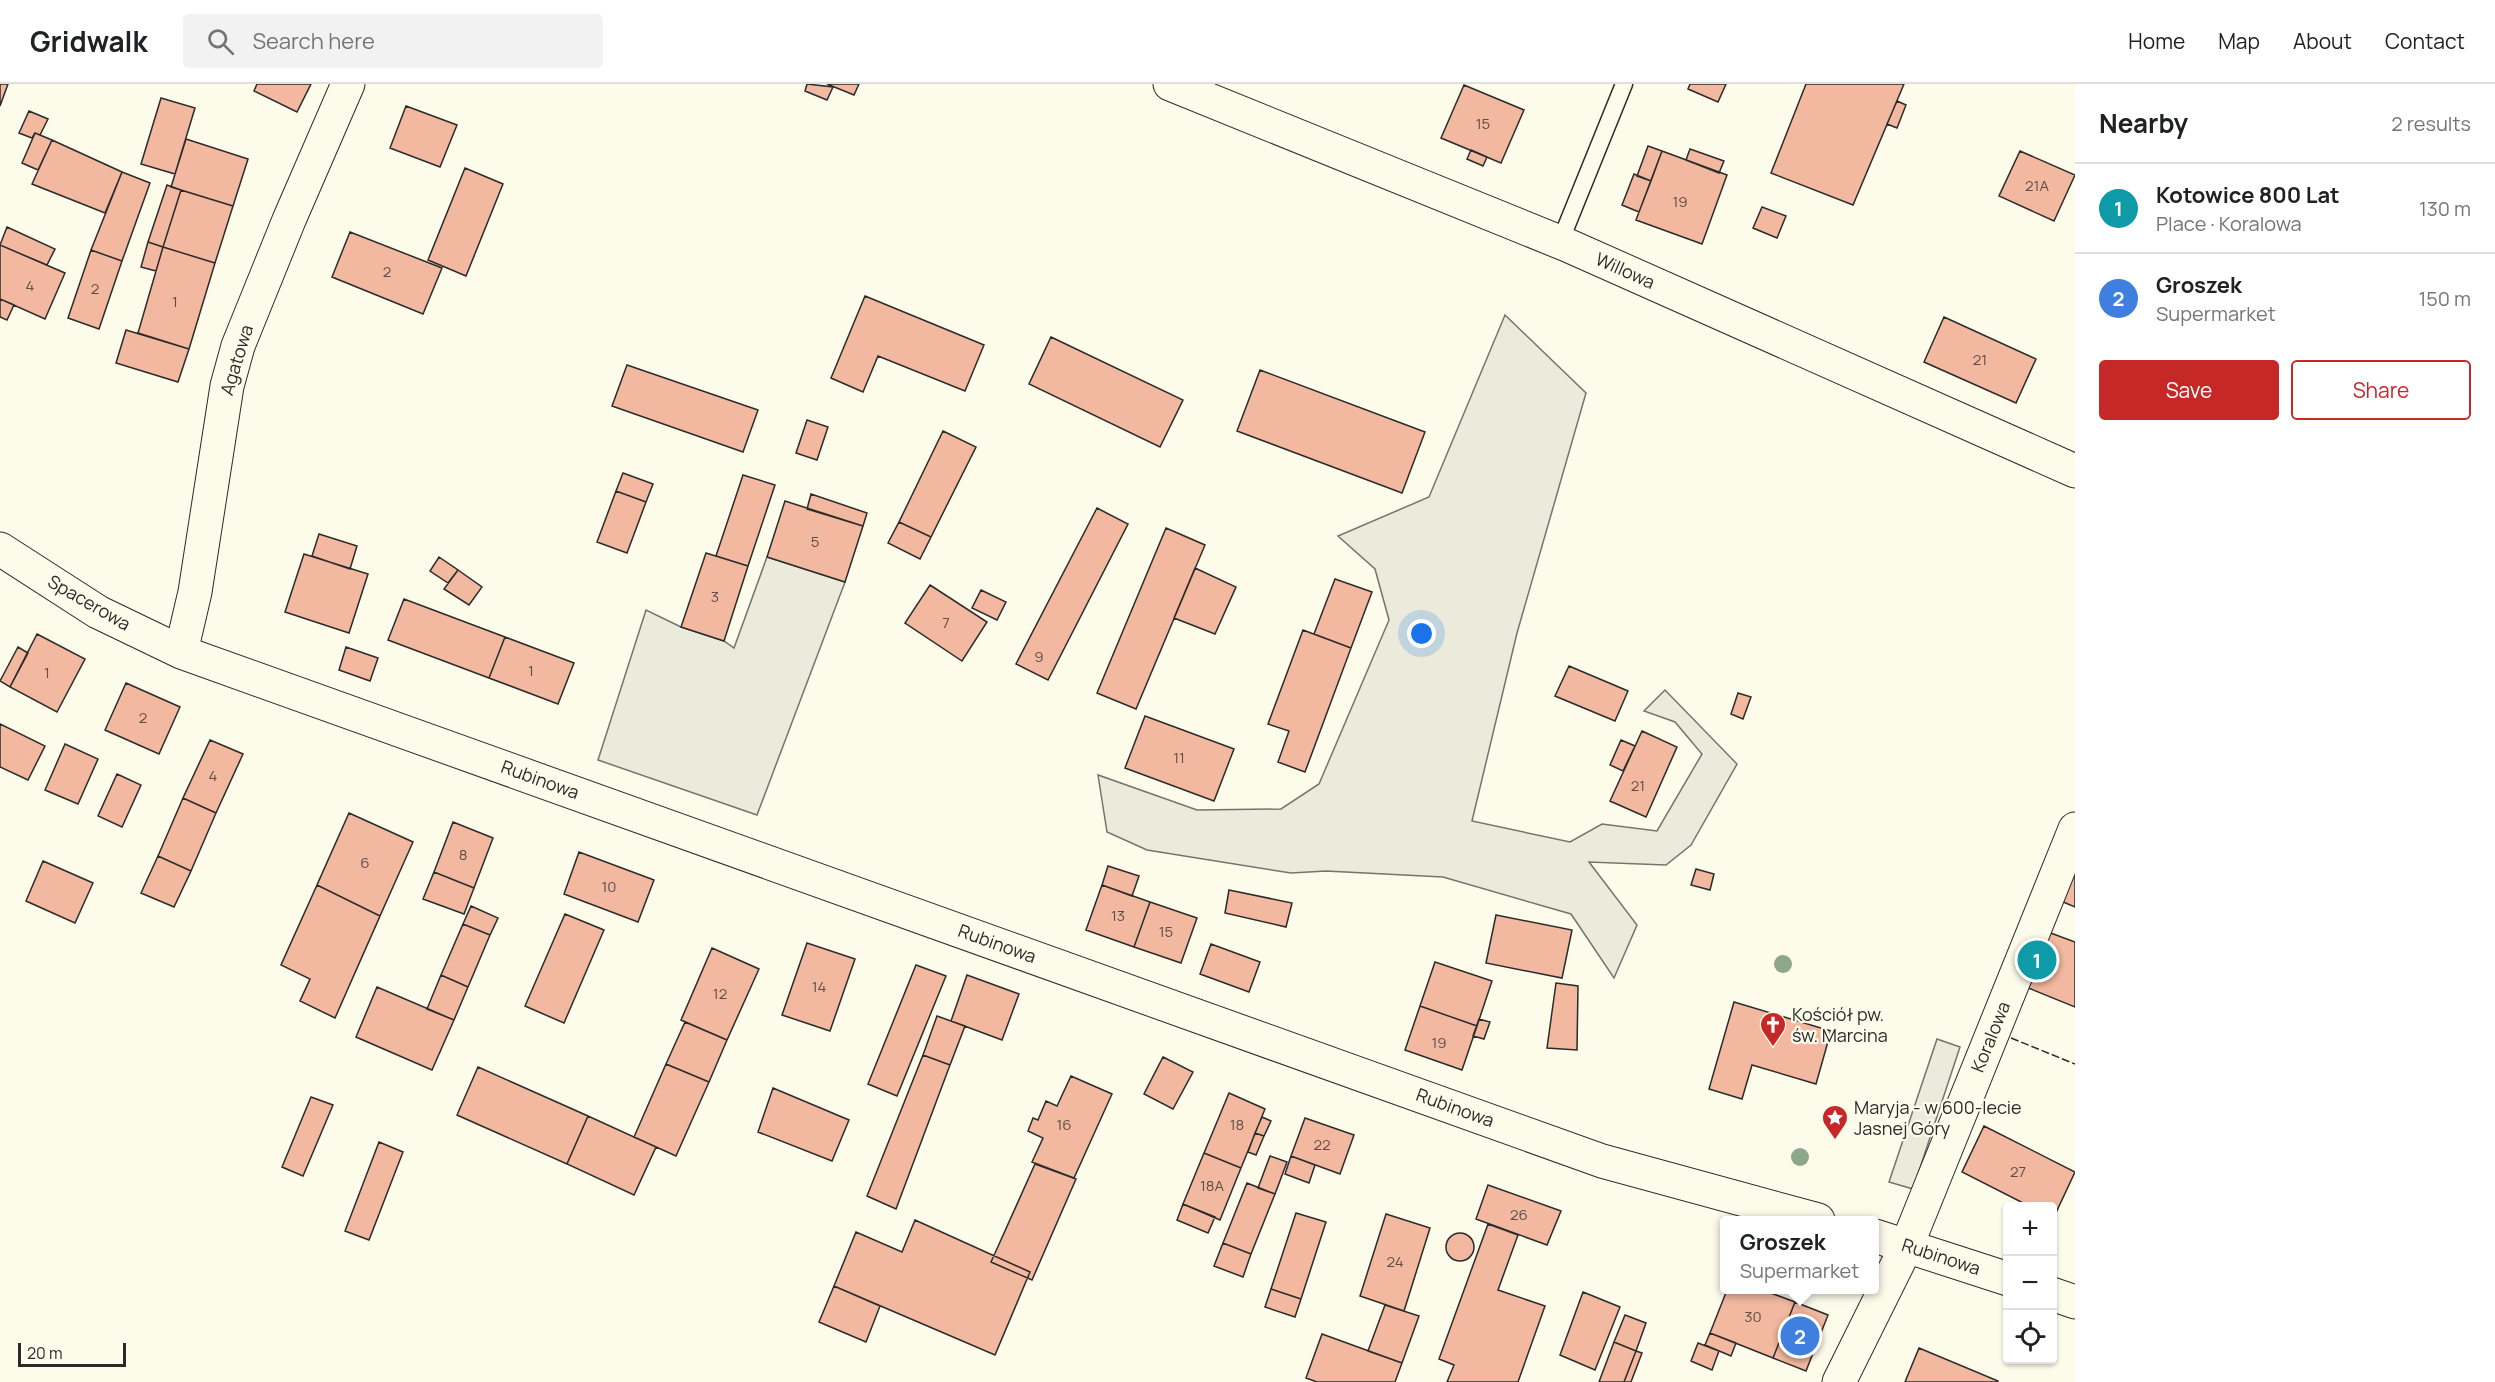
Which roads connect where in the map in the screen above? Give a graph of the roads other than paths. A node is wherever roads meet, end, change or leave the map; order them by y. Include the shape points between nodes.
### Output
1 (348, 84) edge
2 (1624, 84) edge
3 (1182, 86) edge
4 (1560, 242) junction
5 (2075, 471) edge
6 (0, 549) edge
7 (181, 652) junction
8 (2075, 829) edge
9 (1800, 1216) edge
10 (1879, 1237) edge
11 (1907, 1245) junction
12 (2003, 1278) edge
13 (2057, 1296) edge
14 (2075, 1302) edge
15 (1839, 1382) edge

1 - 7 street, Agatowa via 238,346 227,386 195,592
2 - 4 lane
3 - 4 street, Willowa
4 - 5 street, Willowa
6 - 7 street, Spacerowa via 98,612
7 - 9 street, Rubinowa via 1602,1161
8 - 11 street, Koralowa
10 - 11 street, Rubinowa
11 - 12 street, Rubinowa
11 - 15 street, Koralowa
13 - 14 street

